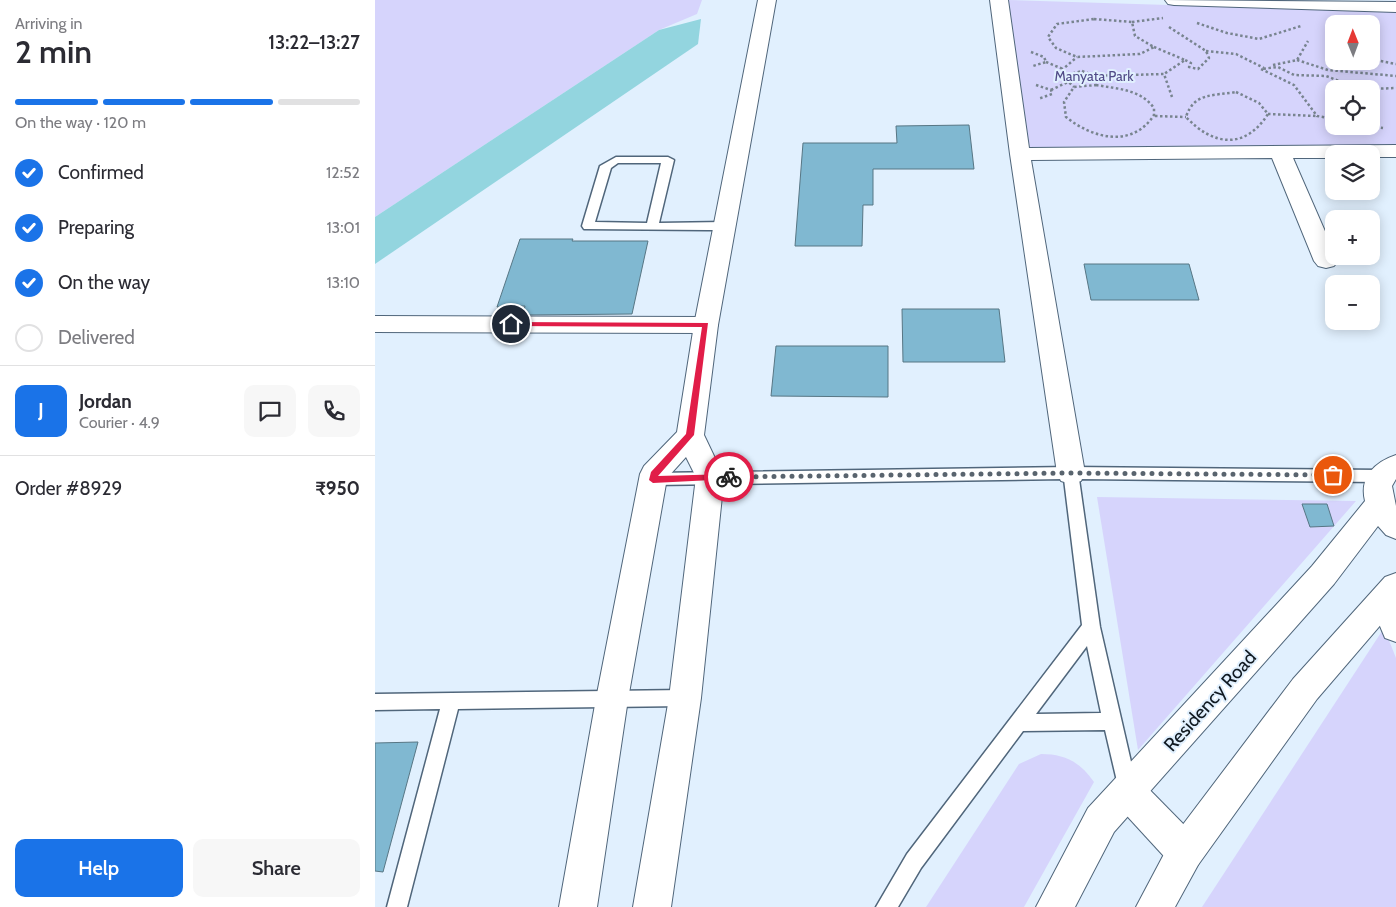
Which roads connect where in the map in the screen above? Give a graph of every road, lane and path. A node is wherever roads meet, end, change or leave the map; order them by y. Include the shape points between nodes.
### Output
1 (767, 0) edge
2 (999, 0) edge
3 (1174, 0) edge
4 (1191, 0) edge
5 (1396, 7) edge
6 (1170, 19) dead end
7 (1189, 20) dead end
8 (1132, 22) junction
9 (1302, 26) dead end
10 (1169, 27) dead end
11 (1308, 41) dead end
12 (1154, 47) junction
13 (1206, 51) junction
14 (1027, 52) dead end
15 (1077, 57) junction
16 (1185, 60) junction
17 (1297, 60) junction
18 (1380, 61) edge
19 (1046, 62) junction
20 (1396, 64) edge
21 (1031, 67) dead end
22 (1264, 68) junction
23 (1063, 69) junction
24 (1074, 73) junction
25 (1163, 74) junction
26 (1062, 76) junction
27 (1070, 76) junction
28 (1091, 76) junction
29 (1396, 76) edge
30 (1075, 79) junction
31 (1342, 80) edge
32 (1068, 82) junction
33 (1032, 84) dead end
34 (1074, 87) junction
35 (1396, 88) edge
36 (1380, 89) edge
37 (1051, 90) junction
38 (1172, 98) dead end
39 (1035, 100) dead end
40 (1268, 114) junction
41 (1155, 116) junction
42 (1317, 116) junction
43 (1186, 117) junction
44 (1325, 117) edge
45 (1396, 151) edge
46 (1280, 152) junction
47 (1020, 154) junction
48 (725, 226) junction
49 (652, 227) junction
50 (1325, 258) edge
51 (375, 324) edge
52 (706, 325) junction
53 (690, 435) junction
54 (1071, 473) junction
55 (710, 477) junction
56 (653, 480) junction
57 (1388, 493) edge
58 (1392, 605) edge
59 (1091, 627) junction
60 (685, 698) junction
61 (612, 699) junction
62 (451, 701) junction
63 (375, 702) edge
64 (1112, 721) junction
65 (1019, 723) junction
66 (1128, 792) junction
67 (1185, 852) junction
68 (397, 907) edge
69 (578, 907) edge
70 (652, 907) edge
71 (886, 907) edge
72 (1055, 907) edge
73 (1155, 907) edge

1 - 48 street
2 - 47 street
3 - 4 street
4 - 5 street
6 - 8 path
7 - 9 path via 1227,33 1259,39
8 - 12 path via 1135,36
8 - 15 path via 1104,18 1057,24 1048,37 1051,44
10 - 13 path
11 - 17 path
12 - 15 path via 1140,54
12 - 16 path
13 - 16 path via 1209,58 1197,69 1189,67 1191,63
13 - 22 path via 1236,54
14 - 19 path via 1044,57
15 - 23 path
16 - 25 path
17 - 22 path
17 - 29 path via 1328,70
18 - 20 path
19 - 21 path
19 - 23 path
22 - 31 path via 1274,66 1287,69 1294,75 1309,73
22 - 42 path via 1261,69 1265,74 1289,81
23 - 26 path
24 - 27 path
24 - 28 path via 1087,72
24 - 30 path
25 - 28 path
25 - 38 path
26 - 27 path
26 - 32 path
27 - 30 path
28 - 30 path via 1084,81
32 - 34 path
32 - 37 path
33 - 37 path
34 - 41 path via 1096,85 1125,90 1147,98 1155,108
34 - 41 path via 1064,102 1066,117 1078,128 1103,137 1123,136 1152,122
35 - 36 path
37 - 39 path via 1048,97
40 - 42 path
40 - 43 path via 1250,97 1235,92 1198,98
40 - 43 path via 1262,127 1251,136 1238,140 1206,136 1195,129
41 - 43 path
42 - 44 path
45 - 46 street
46 - 47 street
46 - 50 street
47 - 54 street
48 - 49 lane
48 - 52 street
49 - 49 lane via 588,226 605,166 616,160 667,160
51 - 52 street
52 - 53 street
53 - 55 street
53 - 56 street via 654,474
54 - 55 lane
54 - 57 lane
54 - 59 lane
55 - 56 lane
55 - 60 street
56 - 61 street
57 - 66 street, Residency Road via 1323,575
58 - 67 street via 1305,689
59 - 64 lane
59 - 65 lane
60 - 61 lane
60 - 70 street
61 - 62 lane
61 - 69 street
62 - 63 lane
62 - 68 lane
64 - 65 lane
64 - 66 lane
65 - 71 lane via 914,861
66 - 67 street
66 - 72 street, Residency Road via 1101,820
67 - 73 street

